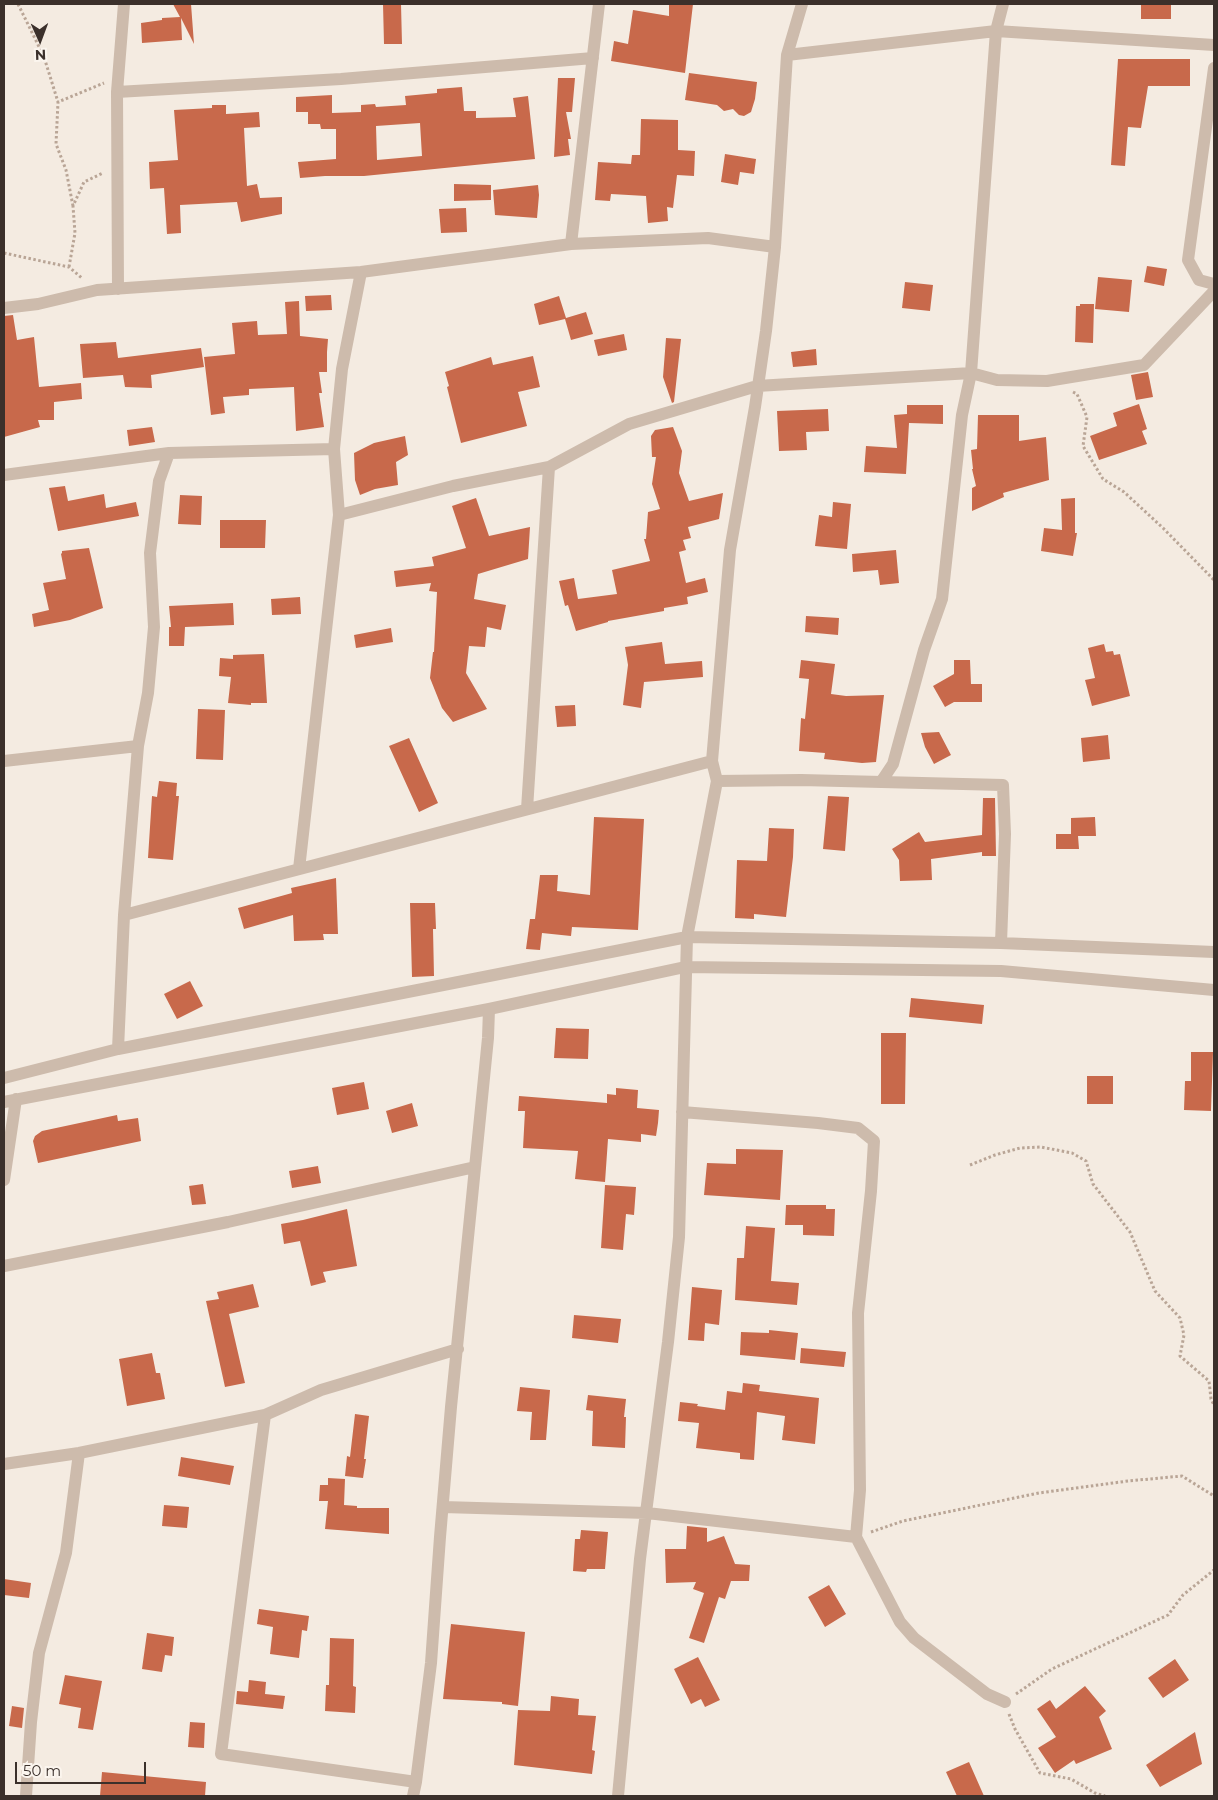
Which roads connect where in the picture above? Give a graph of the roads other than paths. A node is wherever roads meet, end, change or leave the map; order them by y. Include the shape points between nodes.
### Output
1 (124, 4) edge
2 (599, 4) edge
3 (802, 4) edge
4 (1003, 4) edge
5 (996, 31) junction
6 (1214, 44) edge
7 (787, 55) junction
8 (593, 58) junction
9 (1214, 68) edge
10 (117, 92) junction
11 (572, 244) junction
12 (774, 247) junction
13 (361, 272) junction
14 (1214, 284) edge
15 (118, 289) junction
16 (1214, 291) edge
17 (4, 308) edge
18 (971, 372) junction
19 (757, 386) junction
20 (334, 449) junction
21 (169, 453) junction
22 (549, 467) junction
23 (4, 475) edge
24 (339, 515) junction
25 (138, 746) junction
26 (4, 761) edge
27 (712, 761) junction
28 (717, 781) junction
29 (881, 782) junction
30 (526, 809) junction
31 (299, 869) junction
32 (124, 915) junction
33 (686, 937) junction
34 (1001, 943) junction
35 (1214, 952) edge
36 (685, 967) junction
37 (1214, 990) edge
38 (489, 1009) junction
39 (118, 1049) junction
40 (4, 1078) edge
41 (10, 1100) edge
42 (682, 1112) junction
43 (475, 1167) junction
44 (4, 1180) edge
45 (4, 1266) edge
46 (458, 1348) junction
47 (265, 1415) junction
48 (79, 1453) junction
49 (4, 1464) edge
50 (443, 1507) junction
51 (647, 1513) junction
52 (856, 1536) junction
53 (1005, 1702) road end
54 (416, 1782) junction
55 (26, 1796) edge
56 (413, 1796) edge
57 (618, 1796) edge

1 - 10 street
2 - 8 street
3 - 7 street
4 - 5 street
5 - 6 street
5 - 7 street
5 - 18 street
7 - 12 street
8 - 10 street via 341,79
8 - 11 street
9 - 14 street via 1188,260 1199,280
10 - 15 street
11 - 12 street via 708,238
11 - 13 street
12 - 19 street
13 - 15 street
13 - 20 street via 342,369
15 - 17 street
16 - 18 street via 1144,365 1047,381 997,380
18 - 19 street
18 - 29 street via 962,415 942,599 924,650 893,764
19 - 22 street via 630,424
19 - 27 street via 730,550
20 - 21 street
20 - 24 street
21 - 23 street
21 - 25 street via 159,481 150,553 154,627 148,694
22 - 24 street via 453,486
22 - 30 street
24 - 31 street
25 - 26 street
25 - 32 street
27 - 28 street
27 - 30 street
28 - 29 street
28 - 33 street
29 - 34 street via 1004,785
30 - 31 street
31 - 32 street
32 - 39 street
33 - 34 street
33 - 36 street
33 - 39 street
34 - 35 street
36 - 37 street via 1001,971
36 - 38 street
36 - 42 street
38 - 41 street
38 - 43 street
39 - 40 street
41 - 44 street
42 - 51 street via 679,1236
42 - 52 street via 858,1128 874,1140 858,1312 860,1490
43 - 45 street via 228,1222
43 - 46 street
46 - 47 street via 321,1390
46 - 50 street
47 - 48 street
47 - 54 street via 221,1754
48 - 49 street
48 - 55 street via 66,1553 38,1652
50 - 51 street
50 - 54 street via 431,1663
51 - 52 street
51 - 57 street
52 - 53 street via 900,1622 914,1638 988,1694
54 - 56 street

